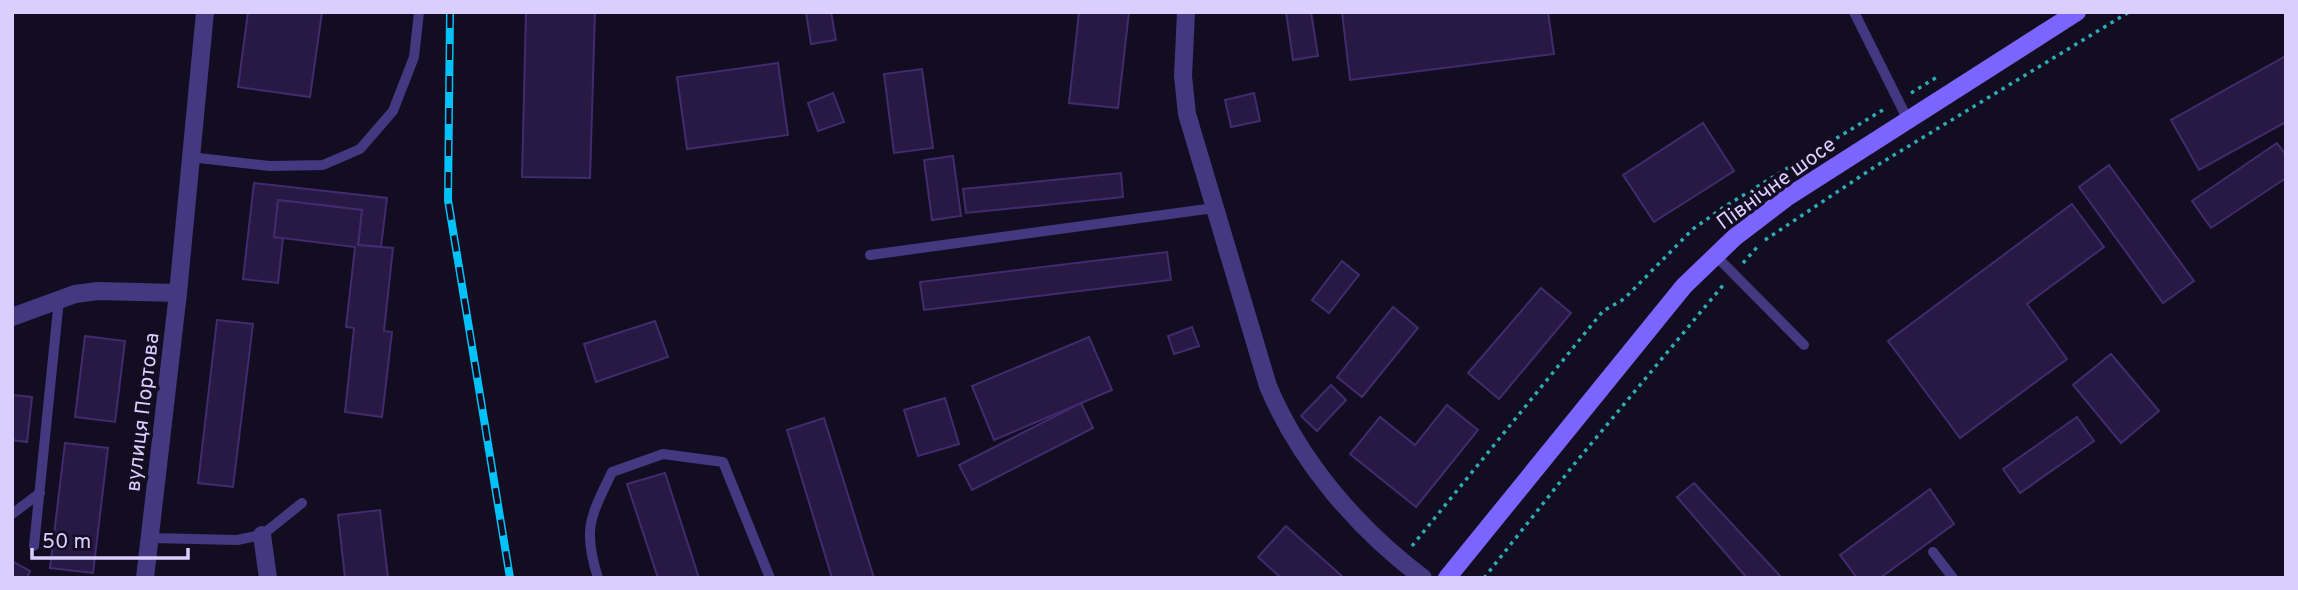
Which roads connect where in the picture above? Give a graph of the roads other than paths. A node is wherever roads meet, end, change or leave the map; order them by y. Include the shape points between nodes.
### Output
1 (205, 12) edge
2 (419, 12) edge
3 (1186, 12) edge
4 (1854, 12) edge
5 (2077, 12) edge
6 (1909, 120) junction
7 (190, 157) junction
8 (1214, 208) junction
9 (870, 255) dead end
10 (1716, 256) junction
11 (178, 293) junction
12 (58, 299) junction
13 (12, 317) edge
14 (1804, 345) dead end
15 (40, 492) junction
16 (302, 503) dead end
17 (12, 514) edge
18 (262, 535) junction
19 (150, 538) junction
20 (34, 546) dead end
21 (1933, 552) dead end
22 (145, 578) edge
23 (268, 578) edge
24 (598, 578) edge
25 (770, 578) edge
26 (1423, 578) edge
27 (1447, 578) edge
28 (1953, 578) edge

1 - 7 street, вулиця Портова
2 - 7 lane via 414,57 393,111 360,149 323,165 270,166
3 - 8 street via 1183,76 1187,114
4 - 6 lane
5 - 6 main road, Північне шосе
6 - 10 main road, Північне шосе via 1786,198
7 - 11 street, вулиця Портова
8 - 9 lane
8 - 26 street via 1282,420 1336,496
10 - 14 lane
10 - 27 main road, Північне шосе via 1684,286
11 - 12 street via 98,291
11 - 19 street, вулиця Портова
12 - 13 street
12 - 15 lane
15 - 17 lane
15 - 20 lane
16 - 18 lane
18 - 19 lane via 237,540
18 - 23 street
19 - 22 street, вулиця Портова
21 - 28 lane
24 - 25 lane via 589,551 591,516 612,471 663,454 723,461

